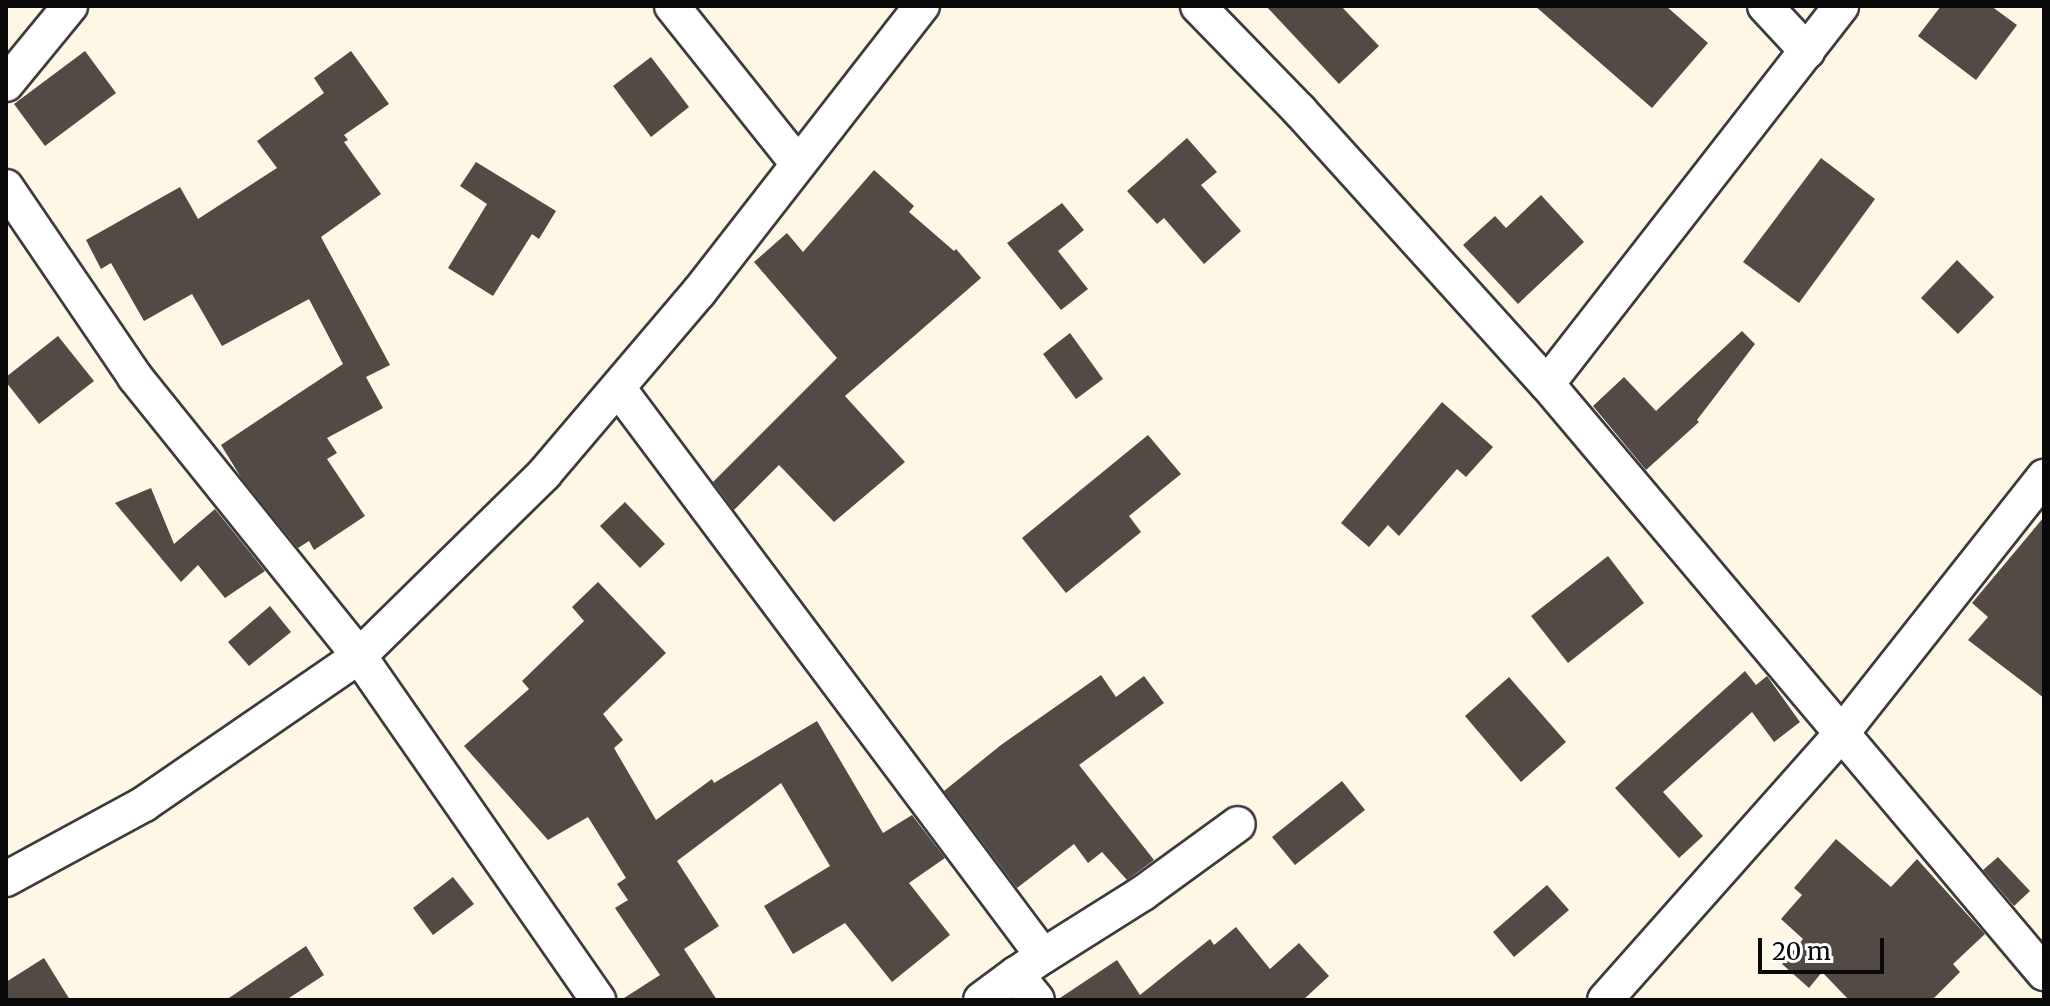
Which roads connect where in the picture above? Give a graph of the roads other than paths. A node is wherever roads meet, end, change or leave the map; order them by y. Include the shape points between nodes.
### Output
1 (70, 6) edge
2 (672, 6) edge
3 (922, 6) edge
4 (1198, 6) edge
5 (1765, 6) edge
6 (1841, 6) edge
7 (1807, 51) junction
8 (6, 84) edge
9 (798, 164) junction
10 (6, 187) edge
11 (1547, 384) junction
12 (618, 388) junction
13 (2044, 477) edge
14 (359, 656) junction
15 (1841, 734) junction
16 (1238, 824) dead end
17 (6, 879) edge
18 (2044, 973) edge
19 (1032, 977) edge
20 (598, 1000) edge
21 (981, 1000) edge
22 (1605, 1000) edge

1 - 8 street
2 - 9 street
3 - 9 street
4 - 11 street
5 - 7 street
6 - 7 street
7 - 11 street
9 - 12 street
10 - 14 street via 135,377
11 - 15 street
12 - 14 street via 544,474
12 - 19 street
13 - 15 street
14 - 17 street via 144,804
14 - 20 street
15 - 18 street
15 - 22 street
16 - 19 street
19 - 21 street

